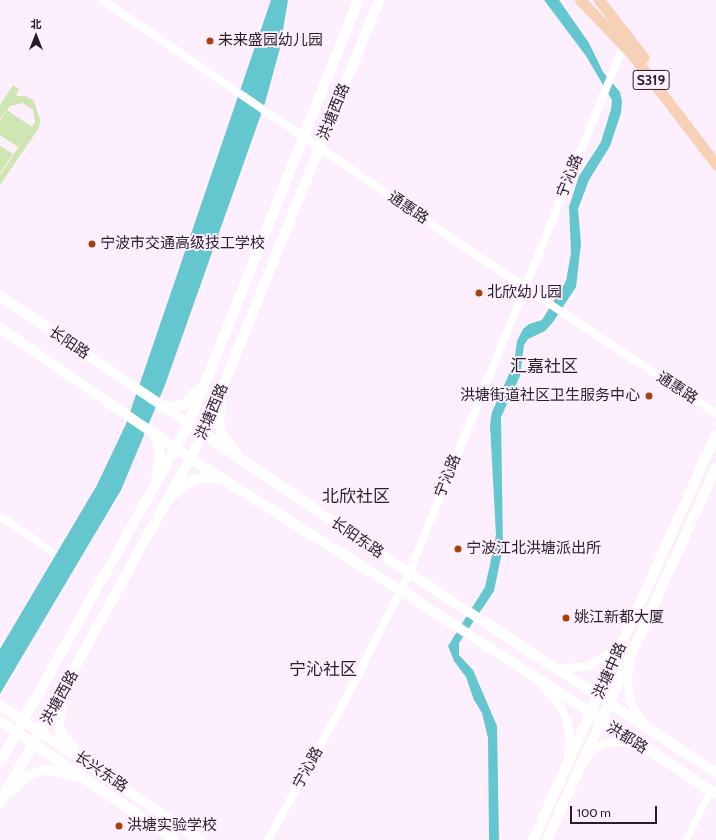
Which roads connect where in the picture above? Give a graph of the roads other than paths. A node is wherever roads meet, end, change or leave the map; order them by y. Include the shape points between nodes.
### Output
1 (102, 0) edge
2 (358, 0) edge
3 (379, 0) edge
4 (580, 0) edge
5 (599, 0) edge
6 (627, 35) junction
7 (624, 46) junction
8 (304, 138) junction
9 (320, 148) junction
10 (716, 152) edge
11 (716, 164) edge
12 (525, 288) junction
13 (0, 296) edge
14 (0, 328) edge
15 (209, 372) junction
16 (226, 380) junction
17 (160, 406) junction
18 (716, 413) edge
19 (188, 426) junction
20 (150, 431) junction
21 (716, 435) edge
22 (203, 436) junction
23 (176, 449) junction
24 (191, 459) junction
25 (716, 467) edge
26 (261, 474) junction
27 (222, 479) junction
28 (151, 493) junction
29 (168, 502) junction
30 (0, 516) edge
31 (52, 551) dead end
32 (409, 573) junction
33 (400, 590) junction
34 (621, 646) junction
35 (632, 653) junction
36 (557, 668) junction
37 (68, 682) junction
38 (540, 682) junction
39 (599, 696) junction
40 (610, 703) junction
41 (0, 705) edge
42 (590, 715) junction
43 (23, 720) junction
44 (0, 721) edge
45 (601, 722) junction
46 (647, 727) junction
47 (16, 732) junction
48 (41, 732) junction
49 (34, 744) junction
50 (641, 747) junction
51 (84, 761) junction
52 (0, 762) edge
53 (568, 764) junction
54 (580, 768) junction
55 (716, 772) edge
56 (86, 779) junction
57 (713, 792) edge
58 (0, 804) edge
59 (174, 840) edge
60 (201, 840) edge
61 (268, 840) edge
62 (533, 840) edge
63 (547, 840) edge
64 (686, 840) edge

1 - 8 street, 通惠路
2 - 8 main road, 洪塘西路
3 - 9 main road, 洪塘西路
4 - 7 main road, S319
5 - 6 main road, S319
6 - 7 street, 宁沁路
6 - 10 main road, S319
7 - 11 main road, S319
7 - 12 street, 宁沁路
8 - 9 street, 通惠路
8 - 15 main road, 洪塘西路
9 - 12 street, 通惠路
9 - 16 main road, 洪塘西路
12 - 18 street, 通惠路
12 - 32 street, 宁沁路
13 - 17 main road, 长阳路
14 - 20 main road, 长阳路
15 - 17 main road via 189,402 177,407
15 - 19 main road, 洪塘西路
16 - 22 main road, 洪塘西路
16 - 26 main road via 219,414 222,435 234,451
17 - 19 main road, 长阳东路
19 - 22 main road, 长阳东路
19 - 23 main road, 洪塘西路
20 - 23 main road, 长阳东路
20 - 28 main road via 158,442 160,456
21 - 34 main road, 洪塘中路
22 - 24 main road, 洪塘西路
22 - 26 main road, 长阳东路
23 - 24 main road, 长阳东路
23 - 28 main road, 洪塘西路
24 - 27 main road, 长阳东路
24 - 29 main road, 洪塘西路
25 - 35 main road, 洪塘中路
26 - 32 main road, 长阳东路
27 - 29 main road via 207,476 189,482
27 - 33 main road, 长阳东路
28 - 43 main road, 洪塘西路
29 - 37 main road, 洪塘西路
30 - 31 street
32 - 33 street, 宁沁路
32 - 36 main road, 长阳东路
33 - 38 main road, 长阳东路
33 - 61 street, 宁沁路 via 347,697
34 - 36 street via 610,656 587,667 576,670
34 - 39 main road, 洪塘中路
35 - 40 main road, 洪塘中路
35 - 46 street via 628,679 630,701
36 - 39 main road, 洪都路
37 - 48 main road, 洪塘西路
37 - 51 main road via 58,723 67,743
38 - 42 main road, 洪都路
38 - 53 street via 566,718 569,730
39 - 40 main road, 洪都路
39 - 42 main road, 洪塘中路
40 - 45 main road, 洪塘中路
40 - 46 main road, 洪都路
41 - 43 main road, 长兴东路
42 - 45 main road, 洪都路
42 - 53 main road, 洪塘中路
43 - 47 main road, 洪塘西路
43 - 48 main road, 长兴东路
44 - 47 main road, 长兴东路
45 - 50 main road, 洪都路
45 - 54 main road, 洪塘中路
46 - 55 main road, 洪都路
47 - 49 main road, 长兴东路
47 - 52 main road, 洪塘西路
48 - 49 main road, 洪塘西路
48 - 51 main road, 长兴东路
49 - 56 main road, 长兴东路
49 - 58 main road, 洪塘西路
50 - 54 street via 621,742 606,744 594,750
50 - 57 main road, 洪都路
51 - 60 main road, 长兴东路
53 - 62 main road, 洪塘中路
54 - 63 main road, 洪塘中路
56 - 58 main road via 47,770 38,772 18,783
56 - 59 main road, 长兴东路
57 - 64 street

